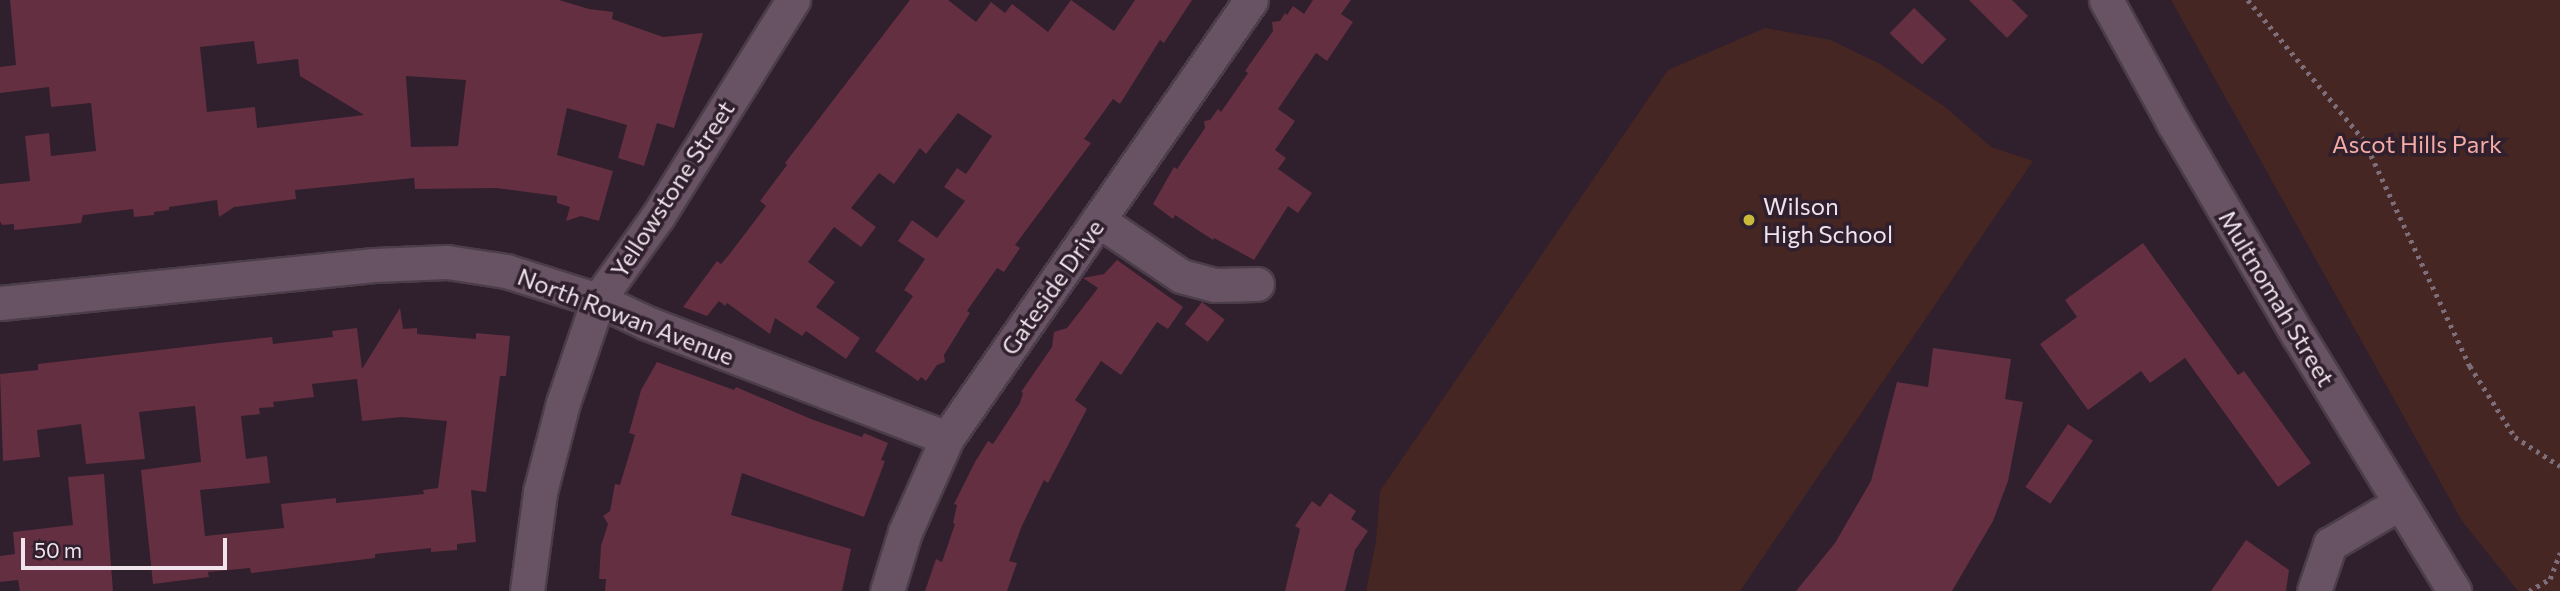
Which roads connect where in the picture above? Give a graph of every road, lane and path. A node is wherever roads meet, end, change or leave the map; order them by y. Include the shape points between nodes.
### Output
1 (1251, 0) edge
2 (2106, 0) edge
3 (2248, 0) edge
4 (783, 3) edge
5 (1098, 220) junction
6 (1257, 284) dead end
7 (598, 300) junction
8 (0, 303) edge
9 (947, 438) junction
10 (2560, 466) edge
11 (2400, 503) junction
12 (2560, 552) edge
13 (527, 591) edge
14 (887, 591) edge
15 (2314, 591) edge
16 (2454, 591) edge
17 (2529, 591) edge

1 - 5 street, Gateside Drive
2 - 11 street, Multnomah Street via 2174,124
3 - 10 path via 2364,140 2470,366 2515,437
4 - 7 street, Yellowstone Street via 658,216
5 - 6 street via 1181,275 1215,285
5 - 9 street, Gateside Drive
7 - 8 street, North Rowan Avenue via 506,271 447,262 374,265
7 - 9 street, North Rowan Avenue via 646,323
7 - 13 street, Yellowstone Street via 563,403 540,492
9 - 14 street, Gateside Drive via 905,532
11 - 15 street via 2330,544
11 - 16 street, Multnomah Street
12 - 17 path via 2550,579

